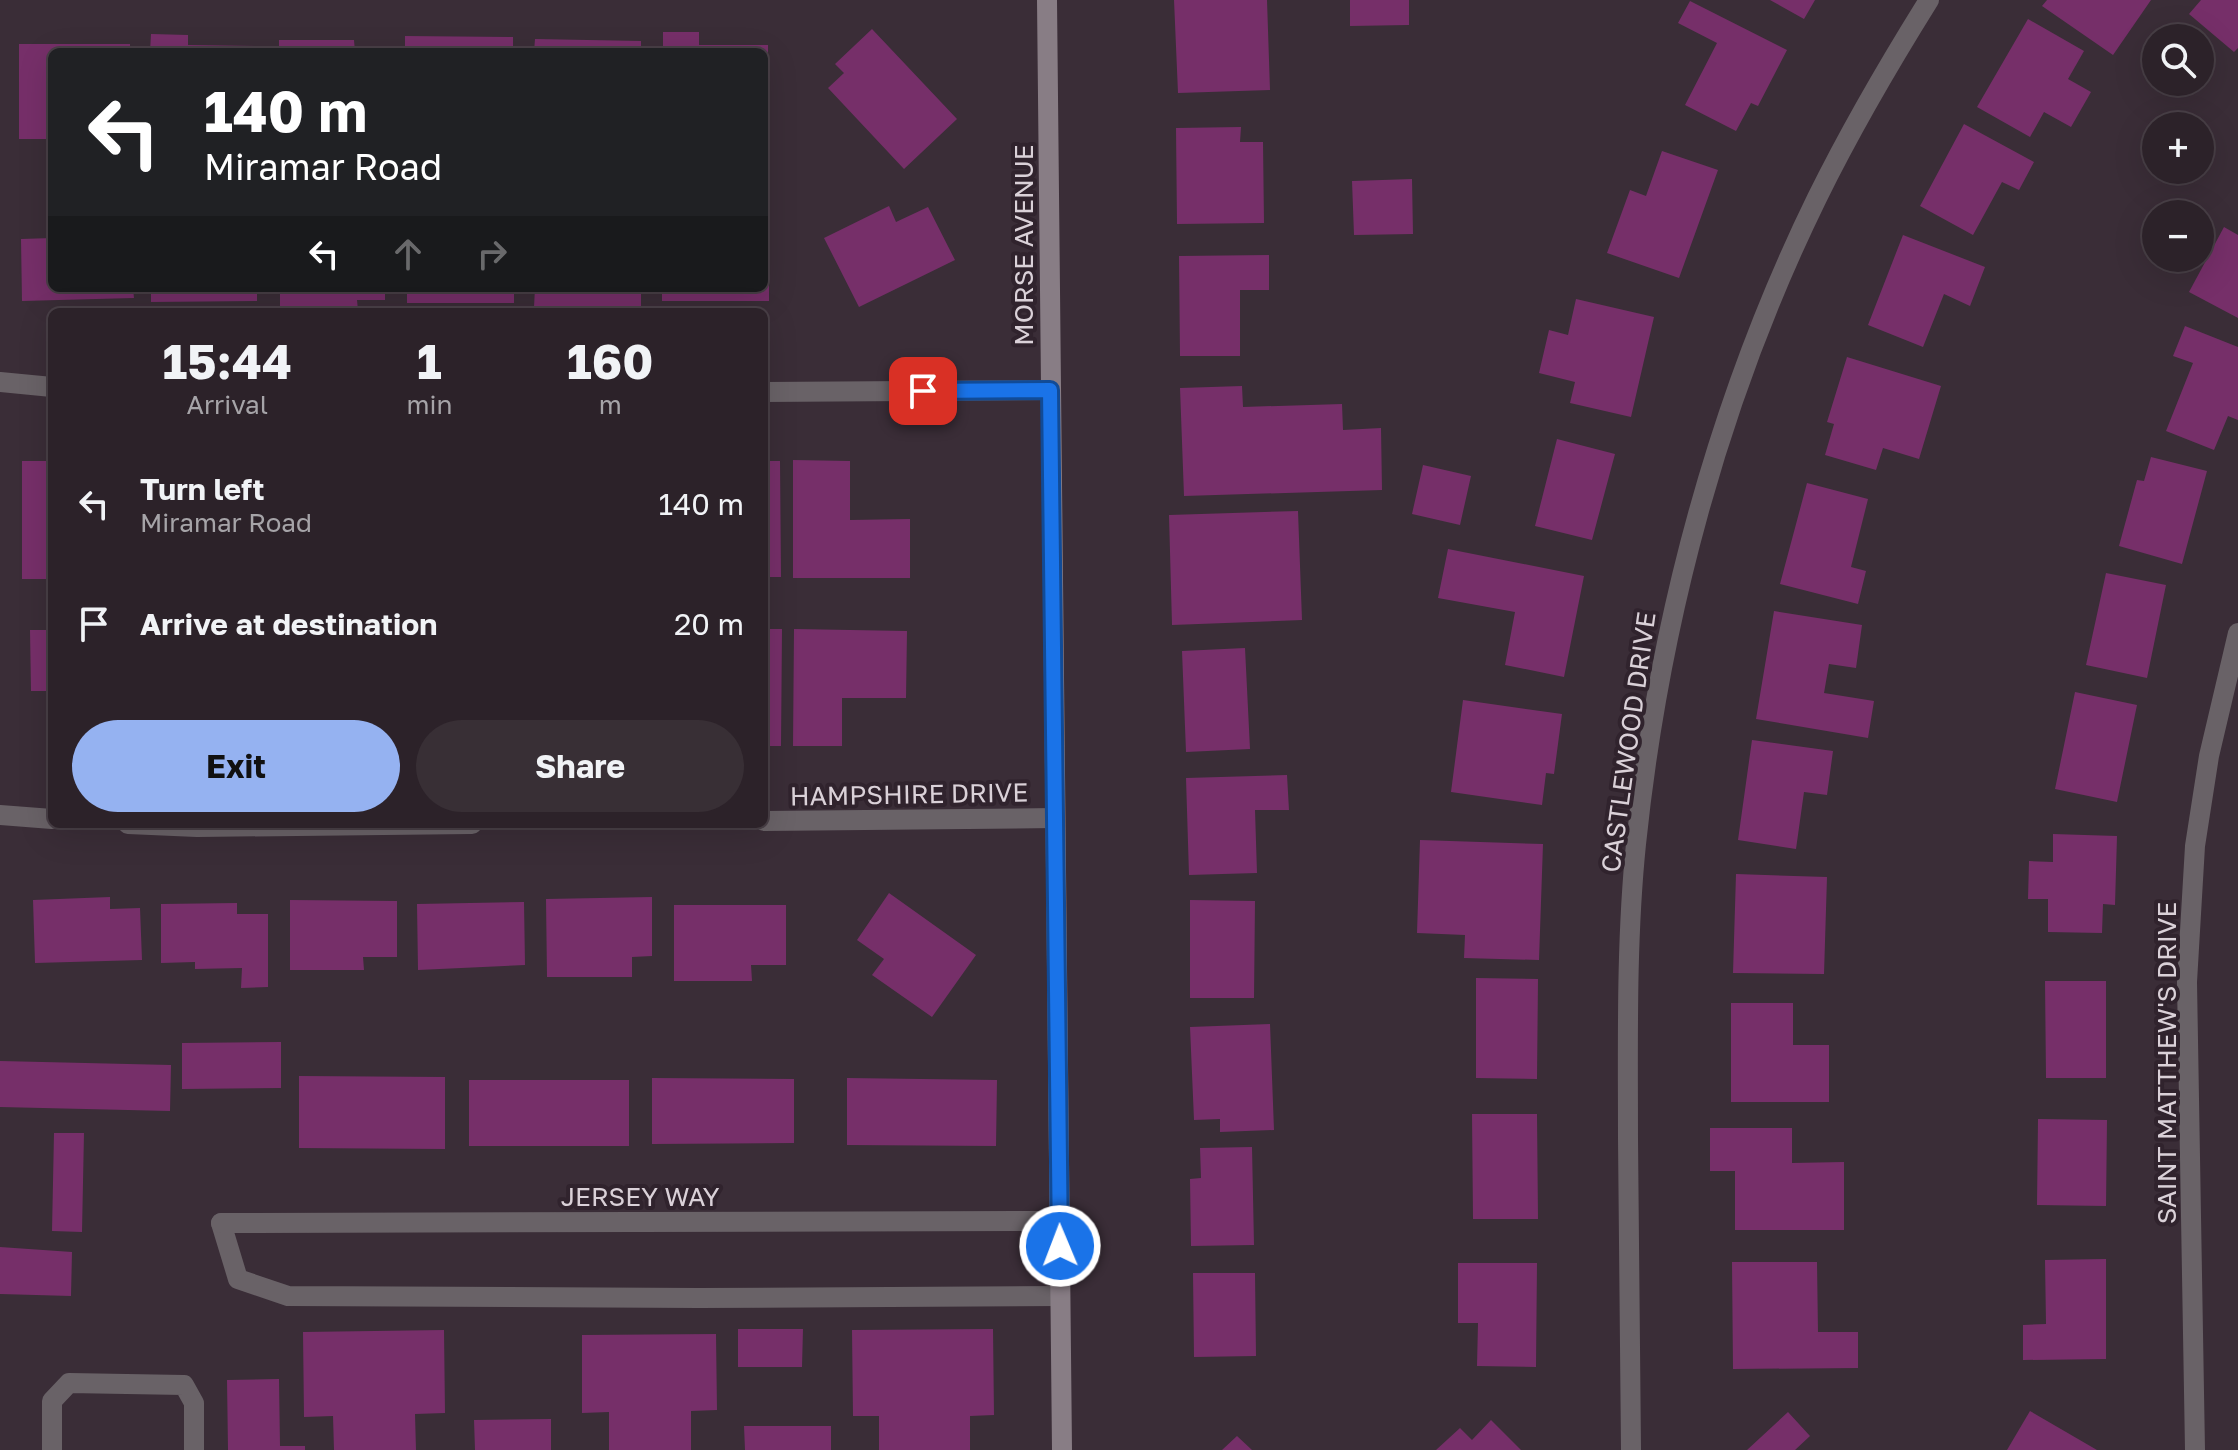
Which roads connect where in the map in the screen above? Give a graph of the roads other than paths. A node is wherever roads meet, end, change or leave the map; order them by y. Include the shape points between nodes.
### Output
1 (1047, 0) edge
2 (1929, 0) edge
3 (0, 382) edge
4 (48, 387) edge
5 (1050, 390) junction
6 (768, 392) edge
7 (2238, 633) edge
8 (0, 815) edge
9 (1055, 818) junction
10 (48, 819) edge
11 (768, 821) edge
12 (1060, 1221) junction
13 (1060, 1296) junction
14 (52, 1450) edge
15 (194, 1450) edge
16 (1062, 1450) edge
17 (1631, 1450) edge
18 (2195, 1450) edge

1 - 5 street, MORSE AVENUE
2 - 17 street, CASTLEWOOD DRIVE via 1816,199 1763,322 1717,449 1673,612 1636,845 1627,979
3 - 4 street
5 - 6 street
5 - 9 street, MORSE AVENUE
7 - 18 street, SAINT MATTHEW'S DRIVE via 2197,831 2187,982
8 - 10 street
9 - 11 street, HAMPSHIRE DRIVE
9 - 12 street, MORSE AVENUE
12 - 13 street, MORSE AVENUE
12 - 13 street, JERSEY WAY via 221,1223 238,1279 288,1296
13 - 16 street, MORSE AVENUE
14 - 15 street via 52,1401 69,1383 184,1385 194,1403

